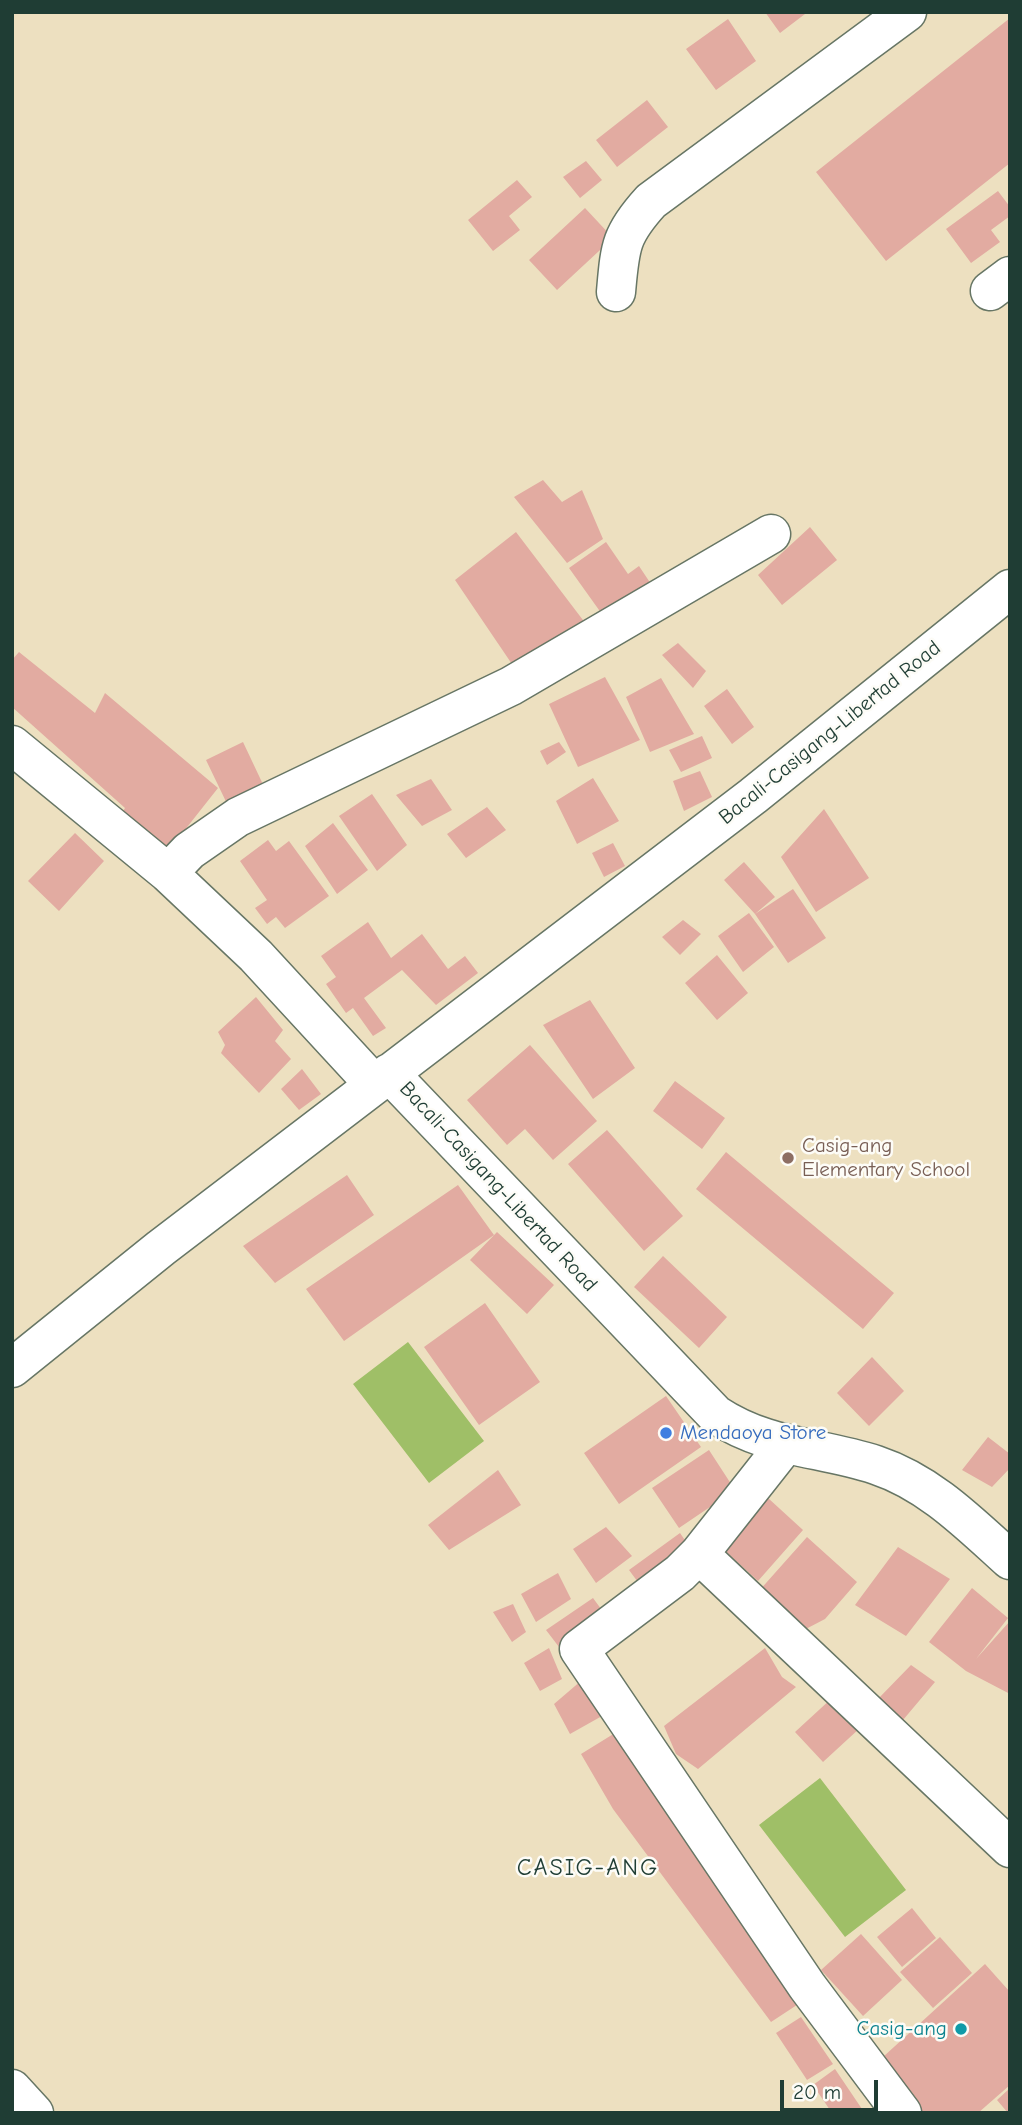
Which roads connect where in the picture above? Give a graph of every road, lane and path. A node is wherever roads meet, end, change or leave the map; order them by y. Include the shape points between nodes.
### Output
1 (907, 12) edge
2 (615, 292) dead end
3 (771, 534) dead end
4 (1010, 589) edge
5 (12, 745) edge
6 (168, 873) junction
7 (382, 1078) junction
8 (12, 1368) edge
9 (785, 1445) junction
10 (699, 1554) junction
11 (1010, 1560) edge
12 (1010, 1847) edge
13 (12, 2089) edge
14 (34, 2113) edge
15 (902, 2113) edge

1 - 2 street via 651,201 632,221 620,246
3 - 6 street via 511,687 238,817 189,851
4 - 7 street, Bacali-Casigang-Libertad Road via 753,796
5 - 6 street
6 - 7 street
7 - 8 street
7 - 9 street, Bacali-Casigang-Libertad Road via 708,1407 740,1430
9 - 10 street
9 - 11 street, Bacali-Casigang-Libertad Road via 876,1465 904,1476 934,1494
10 - 12 street
10 - 15 street via 657,1593 579,1649 807,1986
13 - 14 street

